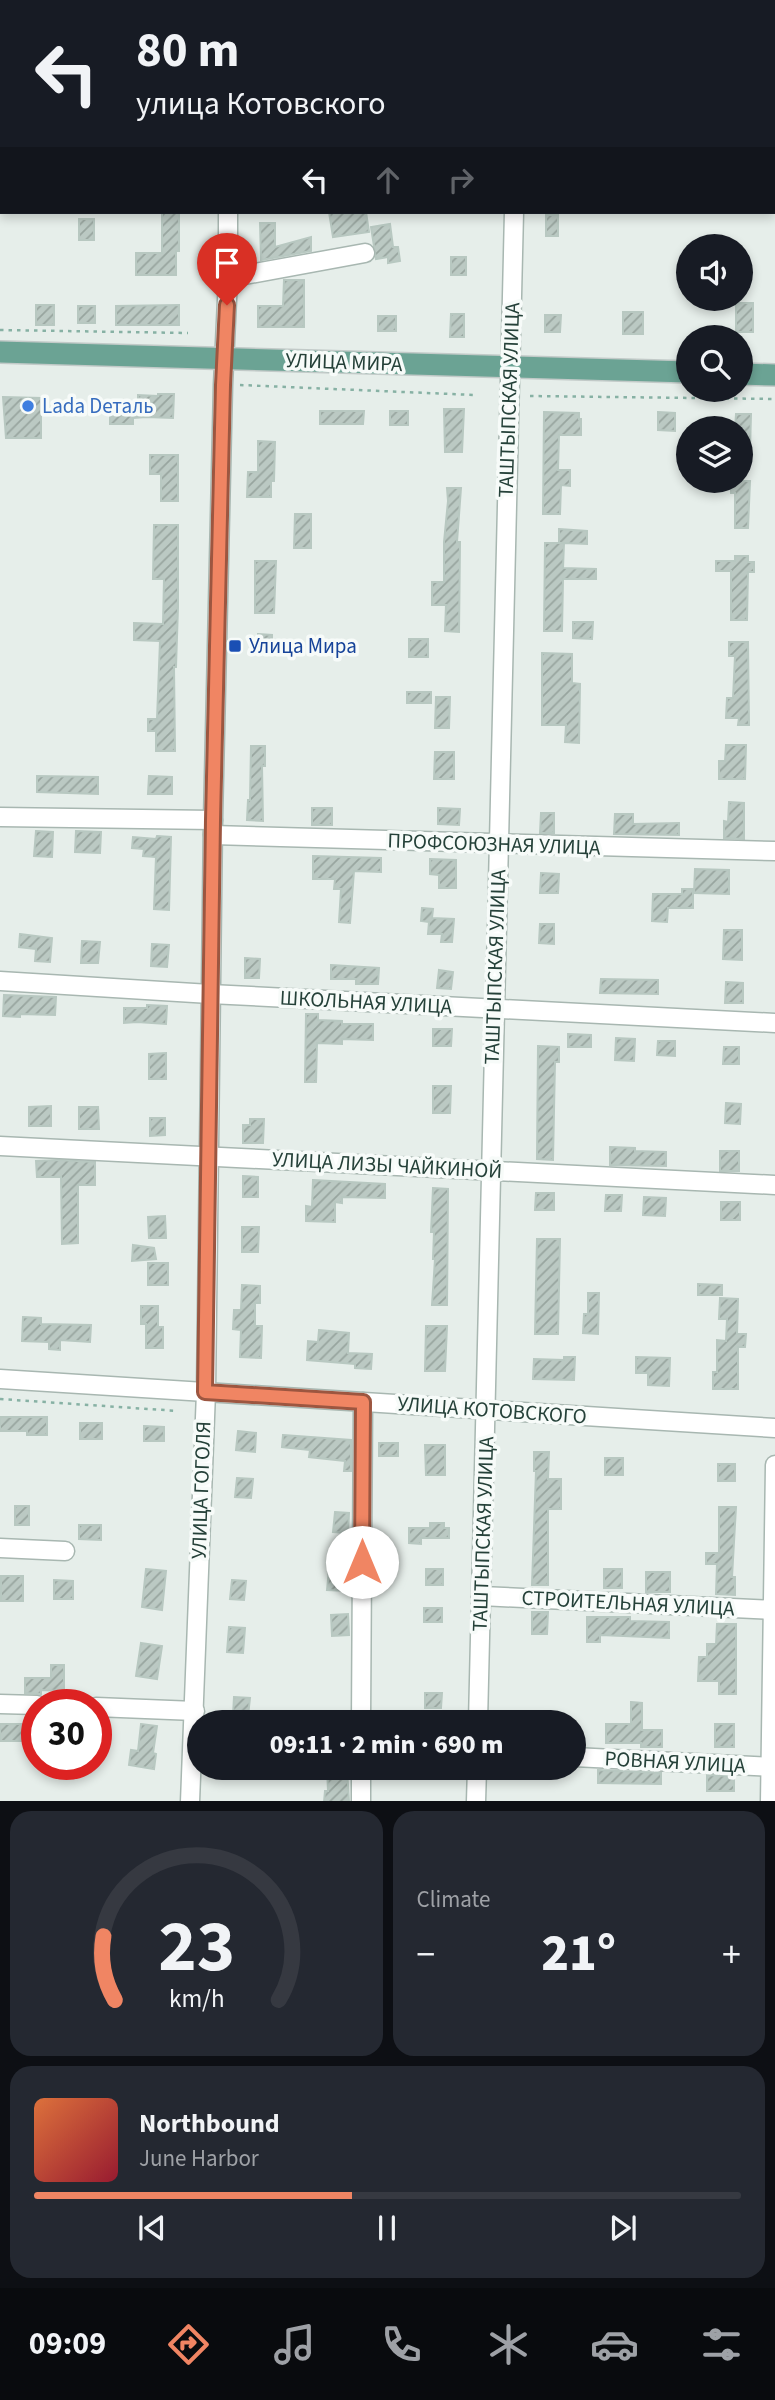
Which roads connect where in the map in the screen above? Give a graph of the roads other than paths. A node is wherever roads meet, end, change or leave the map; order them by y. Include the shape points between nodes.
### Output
1 (228, 214) edge
2 (514, 214) edge
3 (365, 253) dead end
4 (228, 278) junction
5 (0, 352) edge
6 (225, 358) junction
7 (511, 366) junction
8 (676, 372) edge
9 (753, 374) edge
10 (775, 375) edge
11 (0, 817) edge
12 (213, 827) junction
13 (498, 845) junction
14 (775, 851) edge
15 (0, 981) edge
16 (210, 994) junction
17 (493, 1009) junction
18 (775, 1023) edge
19 (0, 1146) edge
20 (208, 1157) junction
21 (490, 1171) junction
22 (775, 1185) edge
23 (0, 1379) edge
24 (205, 1392) junction
25 (363, 1402) junction
26 (486, 1410) junction
27 (775, 1428) edge
28 (775, 1465) edge
29 (0, 1548) edge
30 (65, 1551) dead end
31 (481, 1596) junction
32 (774, 1610) edge
33 (0, 1704) edge
34 (21, 1705) edge
35 (112, 1708) edge
36 (195, 1710) edge
37 (361, 1710) edge
38 (478, 1710) edge
39 (187, 1711) edge
40 (586, 1758) edge
41 (773, 1767) edge
42 (191, 1780) edge
43 (361, 1780) edge
44 (477, 1780) edge
45 (190, 1801) edge
46 (361, 1801) edge
47 (476, 1801) edge
48 (770, 1801) edge

1 - 4 street, УЛИЦА ГОГОЛЯ
2 - 7 street, ТАШТЫПСКАЯ УЛИЦА
3 - 4 street
4 - 6 street, УЛИЦА ГОГОЛЯ
5 - 6 main road, УЛИЦА МИРА
6 - 7 main road, УЛИЦА МИРА
6 - 12 street, УЛИЦА ГОГОЛЯ
7 - 8 main road, УЛИЦА МИРА
7 - 13 street, ТАШТЫПСКАЯ УЛИЦА
9 - 10 main road
11 - 12 street, ПРОФСОЮЗНАЯ УЛИЦА
12 - 13 street, ПРОФСОЮЗНАЯ УЛИЦА
12 - 16 street, УЛИЦА ГОГОЛЯ
13 - 14 street, ПРОФСОЮЗНАЯ УЛИЦА
13 - 17 street, ТАШТЫПСКАЯ УЛИЦА
15 - 16 street, ШКОЛЬНАЯ УЛИЦА
16 - 17 street, ШКОЛЬНАЯ УЛИЦА
16 - 20 street, УЛИЦА ГОГОЛЯ
17 - 18 street, ШКОЛЬНАЯ УЛИЦА
17 - 21 street, ТАШТЫПСКАЯ УЛИЦА
19 - 20 street, УЛИЦА ЛИЗЫ ЧАЙКИНОЙ
20 - 21 street, УЛИЦА ЛИЗЫ ЧАЙКИНОЙ
20 - 24 street, УЛИЦА ГОГОЛЯ
21 - 22 street, УЛИЦА ЛИЗЫ ЧАЙКИНОЙ
21 - 26 street, ТАШТЫПСКАЯ УЛИЦА
23 - 24 street, УЛИЦА КОТОВСКОГО
24 - 25 street, УЛИЦА КОТОВСКОГО
24 - 36 street, УЛИЦА ГОГОЛЯ
25 - 26 street, УЛИЦА КОТОВСКОГО
25 - 37 street
26 - 27 street, УЛИЦА КОТОВСКОГО
26 - 31 street, ТАШТЫПСКАЯ УЛИЦА
28 - 32 street
29 - 30 street
31 - 32 street, СТРОИТЕЛЬНАЯ УЛИЦА
31 - 38 street, ТАШТЫПСКАЯ УЛИЦА
32 - 41 street
33 - 34 street
35 - 39 street
40 - 41 street, РОВНАЯ УЛИЦА
41 - 48 street
42 - 45 street, УЛИЦА ГОГОЛЯ
43 - 46 street
44 - 47 street

